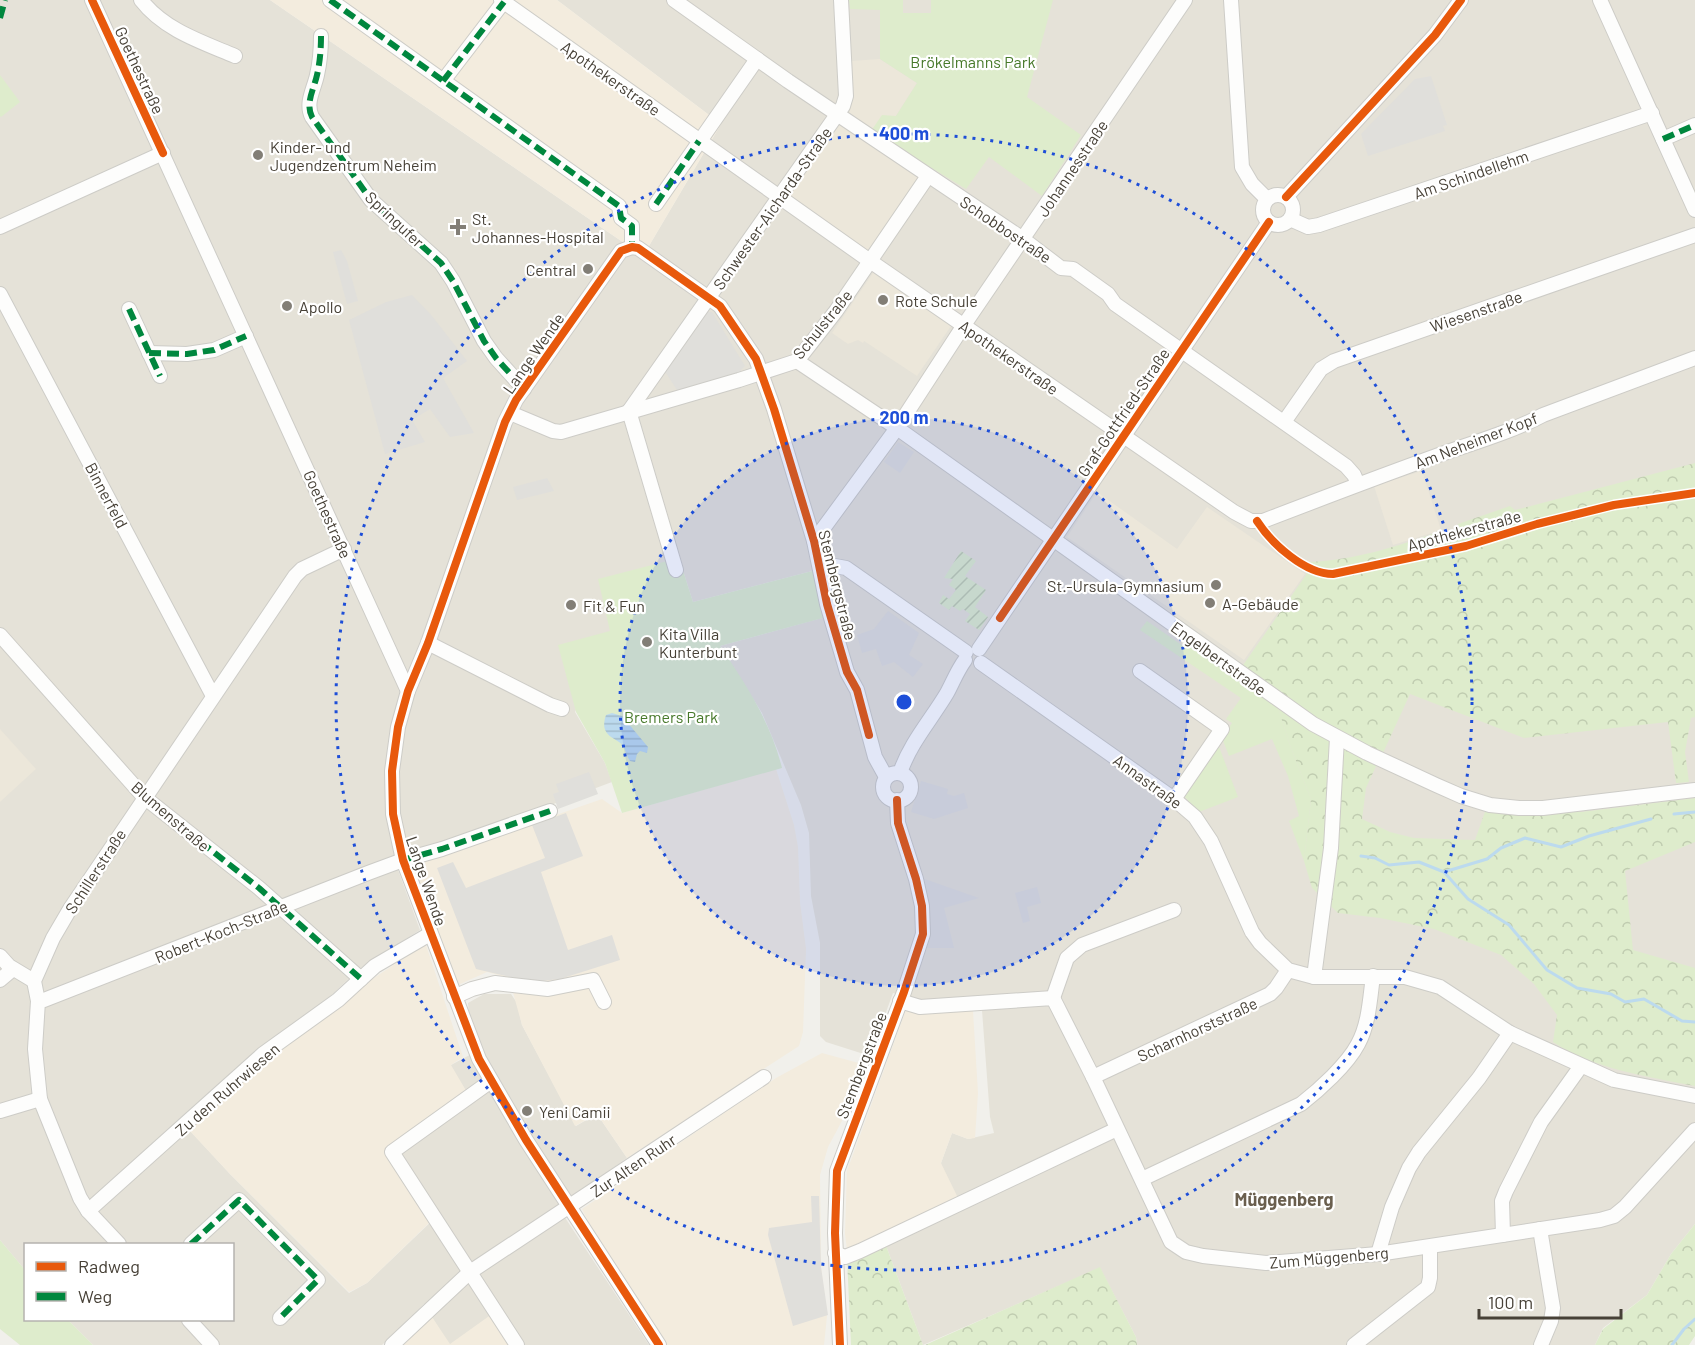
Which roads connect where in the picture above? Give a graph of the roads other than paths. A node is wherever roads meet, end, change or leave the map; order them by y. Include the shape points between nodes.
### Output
1 (92, 0) edge
2 (141, 0) edge
3 (330, 0) edge
4 (674, 0) edge
5 (841, 0) edge
6 (1185, 0) edge
7 (1231, 0) edge
8 (1461, 0) edge
9 (1600, 0) edge
10 (503, 1) edge
11 (321, 36) dead end
12 (235, 56) dead end
13 (757, 60) junction
14 (443, 81) junction
15 (1652, 113) junction
16 (837, 115) junction
17 (1695, 126) edge
18 (1663, 139) junction
19 (699, 141) junction
20 (163, 153) junction
21 (928, 176) junction
22 (780, 197) junction
23 (1286, 198) junction
24 (1267, 199) junction
25 (656, 204) dead end
26 (1695, 210) edge
27 (1290, 219) junction
28 (1269, 222) junction
29 (0, 227) edge
30 (1695, 235) edge
31 (1023, 240) junction
32 (632, 247) junction
33 (870, 261) junction
34 (0, 294) edge
35 (708, 299) junction
36 (129, 309) dead end
37 (963, 325) junction
38 (246, 336) junction
39 (1182, 350) junction
40 (149, 353) junction
41 (1695, 358) edge
42 (797, 361) junction
43 (761, 373) junction
44 (160, 376) dead end
45 (524, 388) junction
46 (629, 411) junction
47 (510, 413) junction
48 (1284, 422) junction
49 (897, 428) junction
50 (1124, 436) junction
51 (1358, 484) junction
52 (1257, 521) joint
53 (1053, 541) junction
54 (814, 542) junction
55 (344, 549) junction
56 (819, 563) junction
57 (676, 570) dead end
58 (0, 635) edge
59 (428, 643) junction
60 (973, 658) junction
61 (1140, 671) dead end
62 (408, 692) junction
63 (213, 696) junction
64 (562, 709) dead end
65 (1337, 738) junction
66 (900, 773) junction
67 (886, 777) junction
68 (1695, 790) edge
69 (144, 797) junction
70 (1174, 799) junction
71 (897, 800) junction
72 (550, 811) dead end
73 (403, 860) junction
74 (279, 908) junction
75 (1174, 910) dead end
76 (430, 933) junction
77 (0, 956) edge
78 (14, 969) junction
79 (1288, 970) junction
80 (1373, 976) junction
81 (1314, 977) junction
82 (361, 979) junction
83 (0, 980) edge
84 (34, 981) junction
85 (454, 997) junction
86 (1053, 998) junction
87 (38, 1001) junction
88 (900, 1001) junction
89 (604, 1002) dead end
90 (1510, 1033) junction
91 (1581, 1066) junction
92 (764, 1077) dead end
93 (1093, 1077) junction
94 (491, 1081) junction
95 (1695, 1096) edge
96 (40, 1099) junction
97 (0, 1111) edge
98 (1117, 1129) junction
99 (1695, 1130) edge
100 (1142, 1179) junction
101 (570, 1207) junction
102 (88, 1211) junction
103 (1540, 1229) junction
104 (1503, 1235) junction
105 (117, 1243) edge
106 (193, 1243) edge
107 (1430, 1247) junction
108 (835, 1253) junction
109 (1378, 1254) junction
110 (470, 1272) junction
111 (280, 1318) dead end
112 (190, 1321) edge
113 (212, 1345) edge
114 (392, 1345) edge
115 (517, 1345) edge
116 (659, 1345) edge
117 (840, 1345) edge
118 (1354, 1345) edge
119 (1541, 1345) edge

1 - 20 street, Goethestraße
2 - 12 street via 165,23
3 - 14 street
4 - 13 street, Schobbostraße
5 - 16 street, Schwester-Aicharda-Straße via 846,96
6 - 31 street, Johannesstraße
7 - 24 street via 1242,167
8 - 23 street via 1435,35
9 - 15 street
10 - 14 street
10 - 19 street, Apothekerstraße
11 - 45 street, Springufer via 309,101 312,117 371,200 441,263 486,343
13 - 16 street, Schobbostraße
13 - 19 street
14 - 32 street via 619,206 621,218 632,226
15 - 18 street
15 - 27 street, Am Schindellehm via 1319,225 1308,227
16 - 21 street, Schobbostraße
16 - 22 street, Schwester-Aicharda-Straße
17 - 18 street
18 - 26 street
19 - 22 street, Apothekerstraße
19 - 25 street
20 - 29 street
20 - 38 street, Goethestraße
21 - 31 street, Schobbostraße
21 - 33 street, Schulstraße
22 - 33 street, Apothekerstraße
22 - 35 street, Schwester-Aicharda-Straße
23 - 24 street via 1276,195
23 - 27 street via 1293,207
24 - 28 street via 1263,211
27 - 28 street via 1282,224
28 - 39 street, Graf-Gottfried-Straße
30 - 48 street, Wiesenstraße via 1334,361 1321,369
31 - 37 street, Johannesstraße
31 - 39 street, Schobbostraße via 1061,268 1073,269 1108,294 1115,304
32 - 35 street
32 - 45 street, Lange Wende via 621,251
33 - 37 street, Apothekerstraße
33 - 42 street, Schulstraße
34 - 63 street, Binnerfeld
35 - 43 street via 727,315
35 - 46 street, Schwester-Aicharda-Straße
36 - 40 street
37 - 49 street, Johannesstraße
37 - 50 street, Apothekerstraße
38 - 40 street via 214,350
38 - 55 street, Goethestraße
39 - 48 street, Schobbostraße
39 - 50 street, Graf-Gottfried-Straße
40 - 44 street
41 - 51 street, Am Neheimer Kopf via 1458,450
42 - 43 street, Schulstraße
42 - 49 street, Engelbertstraße
43 - 46 street, Schulstraße
43 - 54 street, Stembergstraße
45 - 47 street, Lange Wende
46 - 47 street via 561,432
46 - 57 street
47 - 59 street, Lange Wende
48 - 51 street, Schobbostraße via 1346,466
49 - 53 street, Engelbertstraße
49 - 54 street, Johannesstraße
50 - 52 street, Apothekerstraße via 1234,512
50 - 53 street, Graf-Gottfried-Straße
51 - 52 street, Am Neheimer Kopf
53 - 60 street, Graf-Gottfried-Straße
53 - 65 street, Engelbertstraße
54 - 56 street, Stembergstraße
55 - 62 street, Goethestraße
55 - 63 street, Schillerstraße via 295,576
56 - 60 street, Annastraße via 846,568
56 - 67 street, Stembergstraße via 847,672 857,690 875,757
58 - 69 street, Blumenstraße
59 - 62 street, Lange Wende
59 - 64 street
60 - 66 street, Graf-Gottfried-Straße via 957,671 948,692 911,746
60 - 70 street, Annastraße
61 - 70 street via 1222,729
62 - 73 street, Lange Wende via 396,735 391,782
63 - 69 street, Schillerstraße
65 - 68 street, Engelbertstraße via 1461,796 1504,807 1543,808
65 - 81 street via 1331,848
66 - 67 street
66 - 71 street via 909,781 910,791
67 - 71 street via 885,794
69 - 74 street, Blumenstraße
69 - 84 street, Schillerstraße via 70,909
70 - 79 street, Annastraße via 1195,818 1211,842 1252,932
71 - 88 street, Stembergstraße via 898,822 922,906 923,933
72 - 73 street, Robert-Koch-Straße
73 - 74 street, Robert-Koch-Straße
73 - 76 street, Lange Wende
74 - 82 street, Blumenstraße
74 - 87 street, Robert-Koch-Straße
75 - 86 street via 1082,945 1067,958
76 - 82 street, Zu den Ruhrwiesen via 375,966
76 - 85 street, Lange Wende
77 - 78 street
78 - 83 street
78 - 84 street
79 - 81 street
79 - 93 street, Scharnhorststraße via 1270,994
80 - 81 street
80 - 90 street via 1405,977 1440,987
80 - 100 street via 1358,1044 1315,1094
82 - 102 street, Zu den Ruhrwiesen via 263,1054
84 - 87 street
85 - 89 street via 495,983 548,989 593,980
85 - 94 street, Lange Wende
86 - 88 street via 920,1007
86 - 93 street, Zum Müggenberg
87 - 96 street via 35,1049
88 - 108 street, Stembergstraße via 840,1160
90 - 91 street
90 - 109 street via 1409,1168
91 - 95 street via 1614,1080
91 - 104 street via 1541,1122 1506,1191 1502,1201
92 - 101 street, Zur Alten Ruhr
93 - 98 street, Zum Müggenberg
94 - 101 street, Lange Wende
94 - 110 street via 392,1152
96 - 97 street
96 - 102 street
98 - 100 street, Zum Müggenberg
98 - 108 street via 860,1251 845,1257
99 - 103 street, Zum Müggenberg via 1614,1216
100 - 109 street, Zum Müggenberg via 1171,1242 1186,1252 1266,1263
101 - 110 street, Zur Alten Ruhr
101 - 116 street, Lange Wende
102 - 105 street
103 - 104 street, Zum Müggenberg
103 - 119 street via 1553,1308
104 - 107 street, Zum Müggenberg
106 - 111 street via 239,1200 318,1280
107 - 109 street, Zum Müggenberg
107 - 118 street via 1428,1287
108 - 117 street, Stembergstraße
110 - 114 street, Zur Alten Ruhr
110 - 115 street
112 - 113 street

